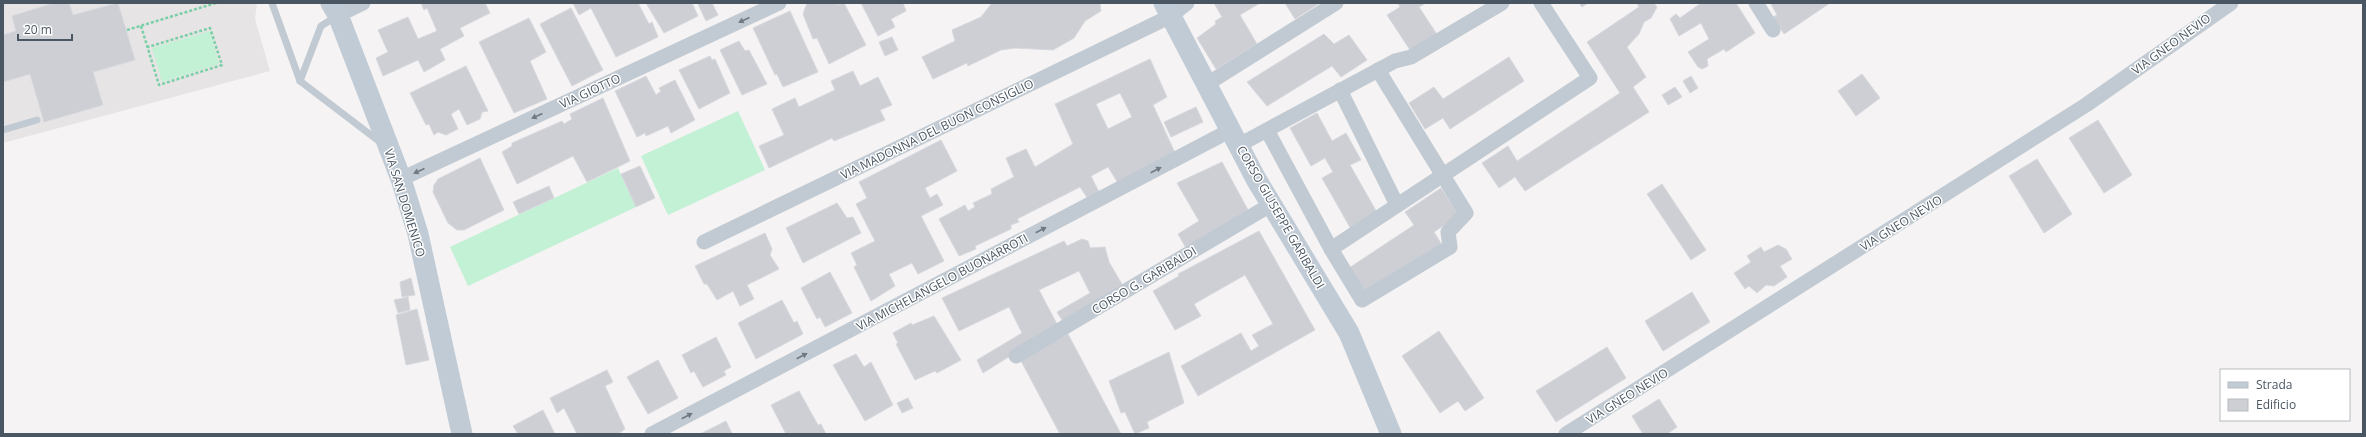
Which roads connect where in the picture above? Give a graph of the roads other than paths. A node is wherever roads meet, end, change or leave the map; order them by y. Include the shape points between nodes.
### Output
1 (272, 3) edge
2 (363, 3) edge
3 (779, 3) edge
4 (1187, 3) edge
5 (1336, 3) edge
6 (1502, 3) edge
7 (1541, 3) edge
8 (1756, 3) edge
9 (2231, 3) edge
10 (335, 9) edge
11 (1168, 10) edge
12 (1773, 30) dead end
13 (1378, 70) junction
14 (300, 81) junction
15 (1207, 84) junction
16 (1340, 90) junction
17 (37, 120) dead end
18 (3, 130) edge
19 (1267, 130) junction
20 (1235, 138) junction
21 (389, 149) junction
22 (1444, 174) junction
23 (401, 179) junction
24 (1272, 204) junction
25 (1397, 205) junction
26 (704, 242) dead end
27 (1331, 249) junction
28 (1016, 356) dead end
29 (462, 434) edge
30 (652, 434) edge
31 (1390, 434) edge
32 (1566, 434) edge

1 - 14 lane
2 - 10 street
3 -> 23 street, VIA GIOTTO
4 - 11 street, VIA MADONNA DEL BUON CONSIGLIO
5 - 15 street
6 - 13 street, VIA MICHELANGELO BUONARROTI via 1411,57 1395,61
7 - 22 street via 1590,78
8 - 12 street
9 - 32 street, VIA GNEO NEVIO via 2086,105
10 - 14 lane via 321,26
10 - 21 street, VIA SAN DOMENICO
11 - 15 street, CORSO GIUSEPPE GARIBALDI
11 - 26 street, VIA MADONNA DEL BUON CONSIGLIO
13 - 16 street, VIA MICHELANGELO BUONARROTI
13 - 22 street
14 - 21 lane
15 - 20 street, CORSO GIUSEPPE GARIBALDI
16 - 19 street, VIA MICHELANGELO BUONARROTI
16 - 25 street
17 - 18 lane
19 - 20 street, VIA MICHELANGELO BUONARROTI
19 - 27 street
20 - 24 street, CORSO GIUSEPPE GARIBALDI
30 -> 20 street, VIA MICHELANGELO BUONARROTI
21 - 23 street, VIA SAN DOMENICO
22 - 25 street
22 - 27 street via 1466,213 1448,232 1450,247 1362,300
23 - 29 street, VIA SAN DOMENICO via 418,234
24 - 28 street, CORSO G. GARIBALDI
24 - 31 street, CORSO GIUSEPPE GARIBALDI via 1349,333
25 - 27 street

